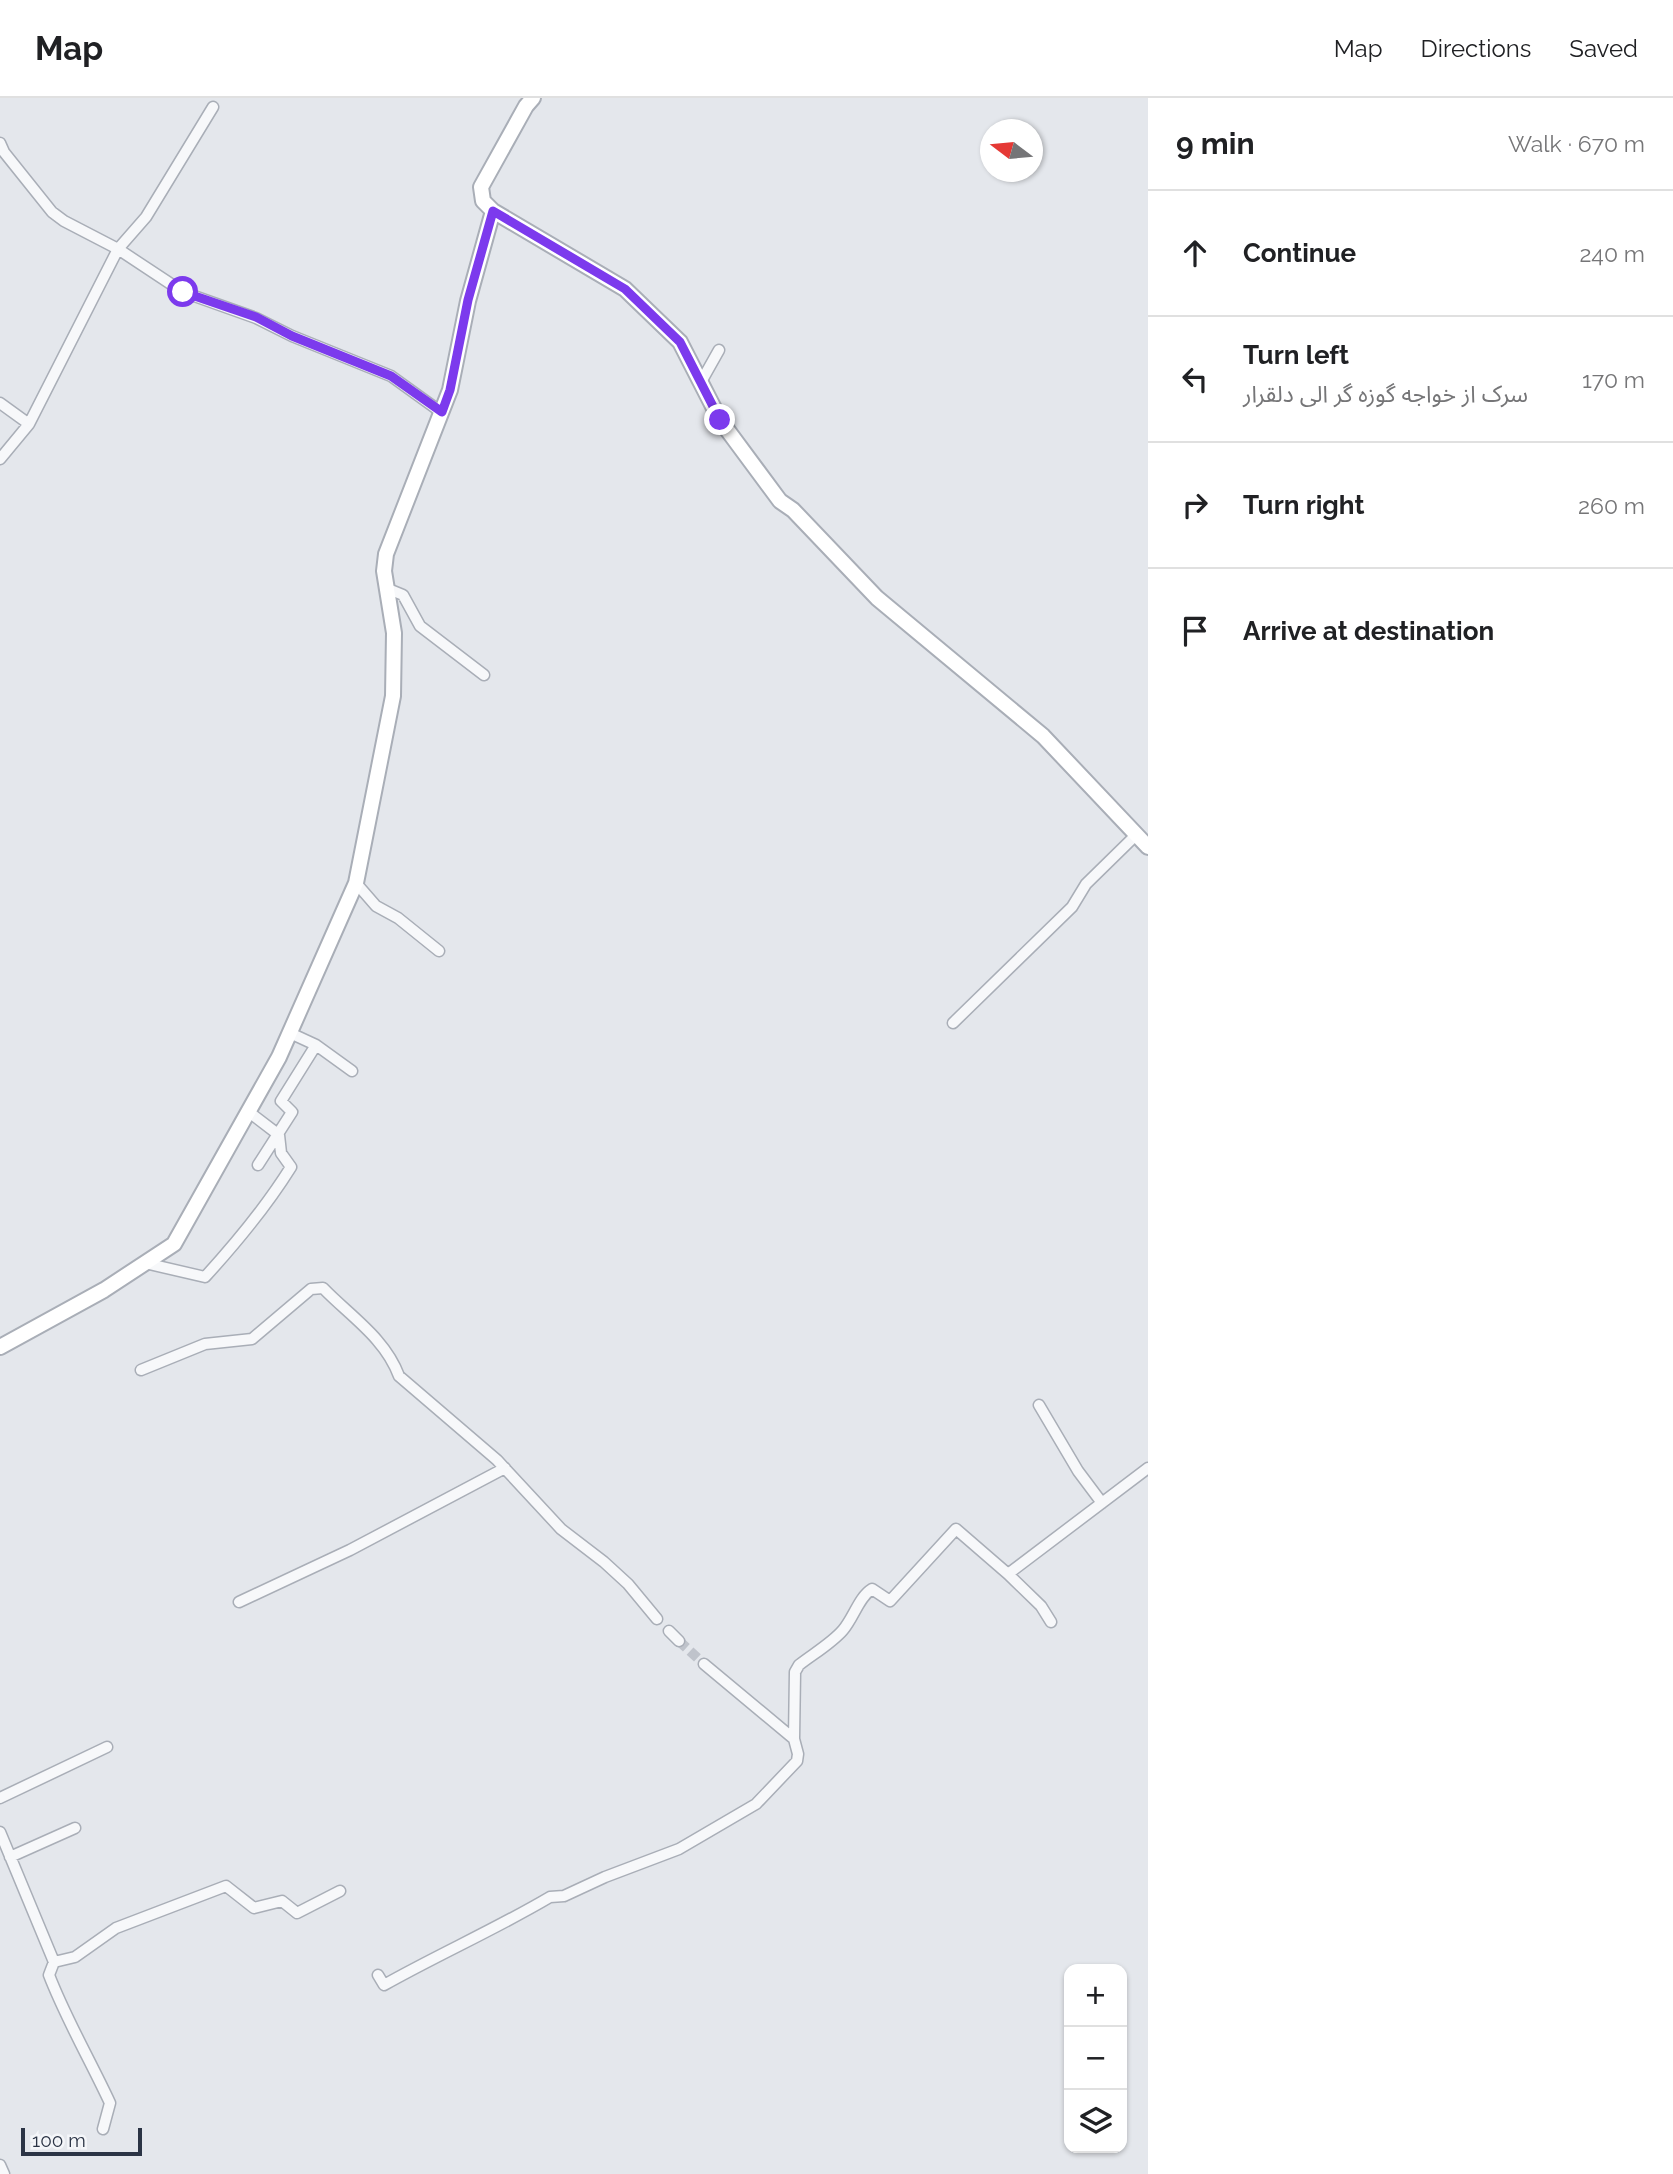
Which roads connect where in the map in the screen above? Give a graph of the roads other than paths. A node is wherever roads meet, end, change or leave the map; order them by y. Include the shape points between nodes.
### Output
1 (533, 98) edge
2 (213, 107) dead end
3 (0, 143) edge
4 (493, 211) junction
5 (118, 249) junction
6 (719, 349) dead end
7 (701, 382) junction
8 (0, 403) edge
9 (442, 412) junction
10 (29, 424) junction
11 (0, 459) edge
12 (386, 588) junction
13 (484, 675) dead end
14 (1136, 835) junction
15 (1148, 847) edge
16 (356, 883) junction
17 (439, 951) dead end
18 (953, 1023) dead end
19 (290, 1033) junction
20 (316, 1045) junction
21 (352, 1071) dead end
22 (248, 1112) junction
23 (279, 1135) junction
24 (258, 1165) dead end
25 (145, 1263) junction
26 (0, 1347) edge
27 (141, 1370) dead end
28 (1039, 1405) dead end
29 (505, 1468) junction
30 (1148, 1468) edge
31 (1102, 1503) junction
32 (1008, 1574) junction
33 (239, 1602) dead end
34 (657, 1619) dead end
35 (1051, 1622) dead end
36 (669, 1631) dead end
37 (679, 1641) tunnel mouth
38 (704, 1664) tunnel mouth
39 (794, 1739) junction
40 (107, 1747) dead end
41 (0, 1798) edge
42 (75, 1828) dead end
43 (0, 1832) edge
44 (10, 1857) junction
45 (340, 1891) dead end
46 (54, 1962) junction
47 (378, 1975) dead end
48 (103, 2129) dead end
49 (0, 2165) edge
50 (4, 2174) edge

1 - 4 street via 481,187 483,201
2 - 5 street via 146,217
3 - 5 street via 52,212
4 - 7 street via 625,289 680,342
4 - 9 street
5 - 9 street via 183,292 256,317 391,376
5 - 10 street
6 - 7 street
7 - 14 street via 720,420 780,501 877,598 1043,736
8 - 10 street
9 - 12 street via 386,554
10 - 11 street
12 - 13 street via 403,595 420,626
12 - 16 street via 394,633 393,696
14 - 15 street
14 - 18 street via 1086,884 1072,907
16 - 17 street via 376,906
16 - 19 street
19 - 20 street
19 - 22 street
20 - 21 street
20 - 23 street via 281,1101 292,1112
22 - 23 street
22 - 25 street via 174,1244
23 - 24 street
23 - 25 street via 281,1153 291,1167 271,1199 205,1277
25 - 26 street
27 - 29 street via 205,1344 252,1339 311,1289 323,1288 356,1316 392,1357 399,1376
28 - 31 street
29 - 33 street
29 - 34 street via 561,1529 628,1584
30 - 31 street
31 - 32 street
32 - 35 street
32 - 39 street via 956,1529 890,1601 873,1589 864,1594 842,1632 795,1672
36 - 37 street
38 - 39 street
39 - 47 street via 797,1761 756,1804 678,1849 564,1896 550,1897 384,1985
40 - 41 street
42 - 44 street
43 - 44 street
44 - 46 street
45 - 46 street via 297,1913 282,1901 254,1908 226,1886 116,1927 75,1957
46 - 48 street via 49,1975 63,2011 110,2103
49 - 50 street

